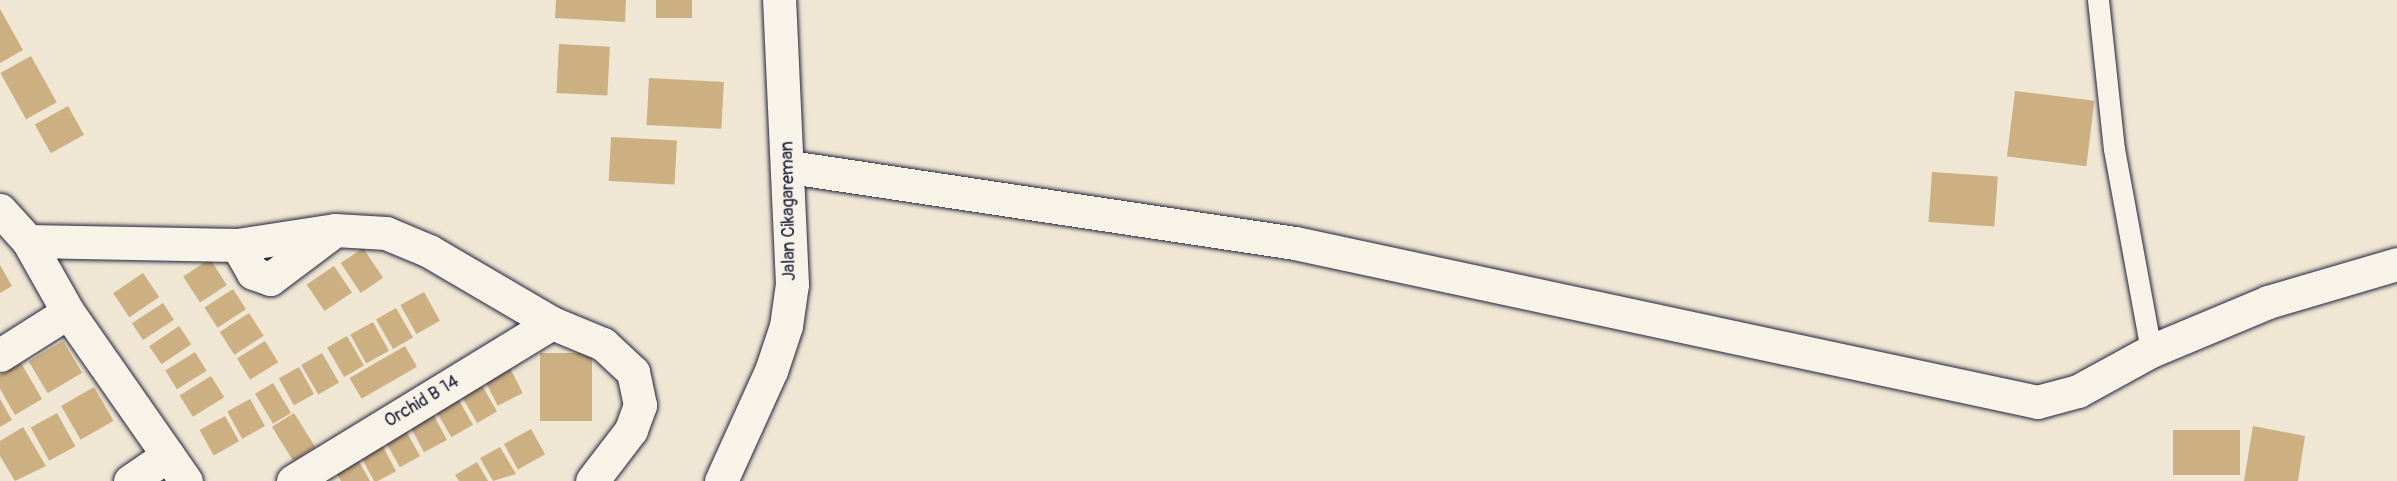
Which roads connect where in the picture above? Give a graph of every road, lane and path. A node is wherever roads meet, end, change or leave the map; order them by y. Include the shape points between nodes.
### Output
1 (779, 0) edge
2 (2098, 0) edge
3 (790, 167) junction
4 (0, 210) edge
5 (28, 241) junction
6 (2397, 264) edge
7 (68, 312) junction
8 (552, 323) junction
9 (2151, 351) junction
10 (0, 355) edge
11 (177, 468) edge
12 (130, 481) edge
13 (292, 481) edge
14 (592, 481) edge
15 (721, 481) edge

1 - 3 street, Jalan Cikagareman
2 - 9 lane via 2114,149
3 - 9 street via 1295,243 2037,402 2078,391
3 - 15 street, Jalan Cikagareman via 794,258 786,326
4 - 5 street
5 - 7 street
5 - 8 street via 237,245 253,273 270,279 336,230 386,233 429,251
6 - 9 street via 2308,287
7 - 10 street
7 - 11 street
8 - 13 street, Orchid B 14
8 - 14 street via 603,344 633,372 640,405 634,422
11 - 12 street

